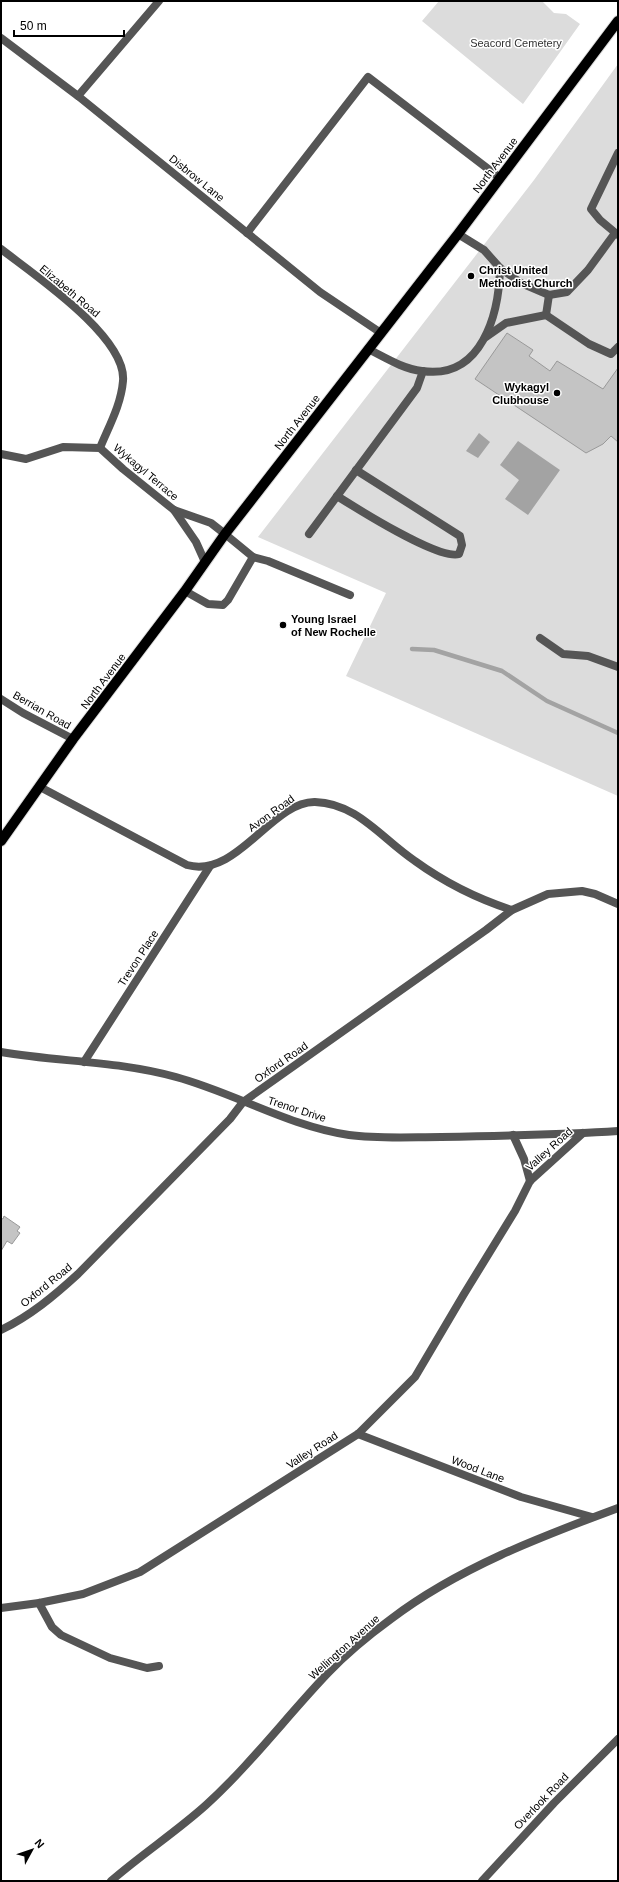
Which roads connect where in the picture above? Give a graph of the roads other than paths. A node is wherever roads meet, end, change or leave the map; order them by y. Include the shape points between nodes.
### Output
1 (159, 1) edge
2 (618, 21) edge
3 (1, 38) edge
4 (78, 96) junction
5 (618, 153) edge
6 (500, 178) junction
7 (247, 233) junction
8 (458, 234) junction
9 (617, 234) edge
10 (1, 250) edge
11 (500, 268) junction
12 (549, 295) junction
13 (546, 315) junction
14 (381, 333) junction
15 (486, 337) junction
16 (618, 347) edge
17 (368, 349) junction
18 (423, 371) junction
19 (100, 448) junction
20 (1, 454) edge
21 (356, 470) junction
22 (337, 496) junction
23 (174, 510) junction
24 (226, 534) junction
25 (309, 534) dead end
26 (253, 557) junction
27 (205, 562) junction
28 (185, 591) junction
29 (350, 595) dead end
30 (540, 638) dead end
31 (618, 667) edge
32 (1, 698) edge
33 (73, 739) junction
34 (40, 786) junction
35 (1, 841) edge
36 (210, 866) junction
37 (618, 904) edge
38 (512, 910) junction
39 (1, 1052) edge
40 (84, 1062) junction
41 (243, 1102) junction
42 (618, 1131) edge
43 (583, 1133) junction
44 (513, 1136) junction
45 (530, 1181) junction
46 (1, 1330) edge
47 (358, 1434) junction
48 (618, 1508) edge
49 (592, 1517) junction
50 (39, 1603) junction
51 (1, 1608) edge
52 (160, 1666) dead end
53 (618, 1739) edge
54 (111, 1881) edge
55 (482, 1881) edge

1 - 4 street
2 - 6 main road, North Avenue
3 - 4 street, Disbrow Lane
4 - 7 street, Disbrow Lane
5 - 9 street via 590,209
6 - 7 street via 368,77
6 - 8 main road, North Avenue
7 - 14 street, Disbrow Lane via 320,292
8 - 11 street via 484,250
8 - 14 main road, North Avenue
9 - 12 street via 567,292
10 - 19 street, Elizabeth Road via 68,302 96,329 120,363 123,380 113,419
11 - 12 street via 521,284
11 - 15 street via 500,288
12 - 13 street
13 - 15 street via 506,323
13 - 16 street via 589,344 611,354
14 - 17 main road, North Avenue
15 - 18 street via 473,354 451,369 438,372
17 - 18 street via 411,369
17 - 24 main road, North Avenue
18 - 21 street via 417,388
19 - 20 street, Wykagyl Terrace via 63,447 26,459
19 - 23 street, Wykagyl Terrace
21 - 22 street
21 - 22 street via 460,536 462,545 459,554 454,556 402,534
22 - 25 street
23 - 24 street, Wykagyl Terrace via 211,523
23 - 27 street via 196,542
24 - 26 street, Wykagyl Terrace
24 - 27 main road, North Avenue
26 - 28 street via 223,605 208,604
26 - 29 street
27 - 28 main road, North Avenue
28 - 33 main road, North Avenue
30 - 31 street via 564,654 588,656
32 - 33 street, Berrian Road via 22,713
33 - 34 main road, North Avenue
34 - 35 main road, North Avenue
34 - 36 street, Avon Road via 187,865 196,868
36 - 38 street, Avon Road via 234,854 288,811 304,803 334,804 354,813 414,861 435,874 487,902
36 - 40 street, Trevon Place
37 - 38 street, Oxford Road via 582,891 548,894
38 - 41 street, Oxford Road
39 - 40 street, Trenor Drive via 58,1061
40 - 41 street, Trenor Drive via 137,1068 177,1077
41 - 44 street, Trenor Drive via 314,1128 350,1135
41 - 46 street, Oxford Road via 230,1120 78,1274 24,1318
42 - 43 street, Trenor Drive
43 - 44 street, Trenor Drive
43 - 45 street, Valley Road
44 - 45 street, Valley Road via 524,1159
45 - 47 street, Valley Road via 515,1212 415,1377
47 - 49 street, Wood Lane via 521,1497
47 - 50 street, Valley Road via 140,1572 83,1594
48 - 49 street, Wellington Avenue
49 - 54 street, Wellington Avenue via 464,1573 392,1618 329,1672 206,1805
50 - 51 street, Valley Road
50 - 52 street via 52,1627 61,1635 110,1658 147,1668
53 - 55 street, Overlook Road via 543,1814

